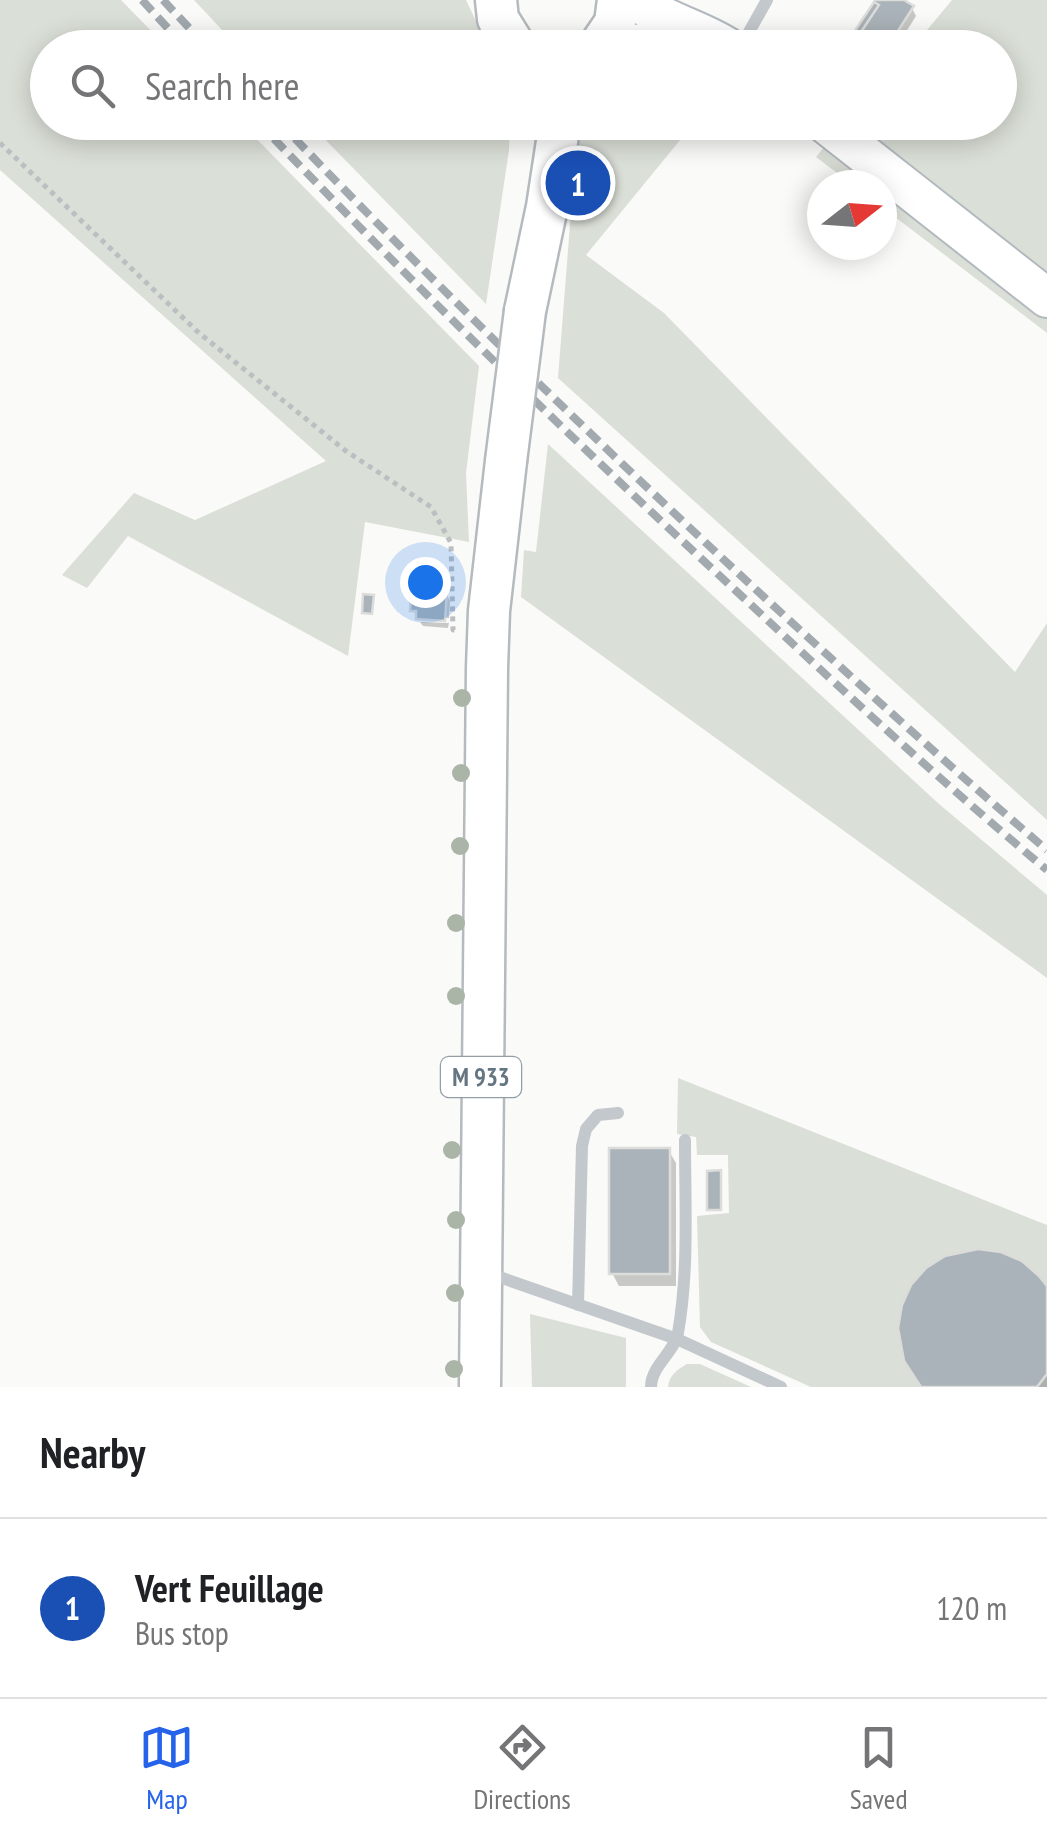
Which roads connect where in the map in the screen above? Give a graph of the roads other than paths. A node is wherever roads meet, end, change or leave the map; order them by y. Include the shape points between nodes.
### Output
1 (618, 0) edge
2 (635, 0) edge
3 (767, 0) edge
4 (610, 30) edge
5 (692, 30) edge
6 (750, 30) edge
7 (536, 140) edge
8 (557, 140) edge
9 (846, 140) edge
10 (1047, 298) edge
11 (525, 311) junction
12 (618, 1113) dead end
13 (685, 1140) dead end
14 (480, 1270) junction
15 (578, 1305) junction
16 (677, 1339) junction
17 (480, 1387) edge
18 (651, 1387) edge
19 (781, 1387) edge

1 - 4 main road
2 - 5 street
3 - 6 lane
7 - 11 main road, M 933
8 - 11 main road, M 933
9 - 10 street
11 - 14 main road, M 933, bridge via 488,630
12 - 15 lane via 598,1115 582,1146
13 - 16 lane
14 - 15 lane
14 - 17 main road, M 933
15 - 16 lane
16 - 18 lane
16 - 19 lane

